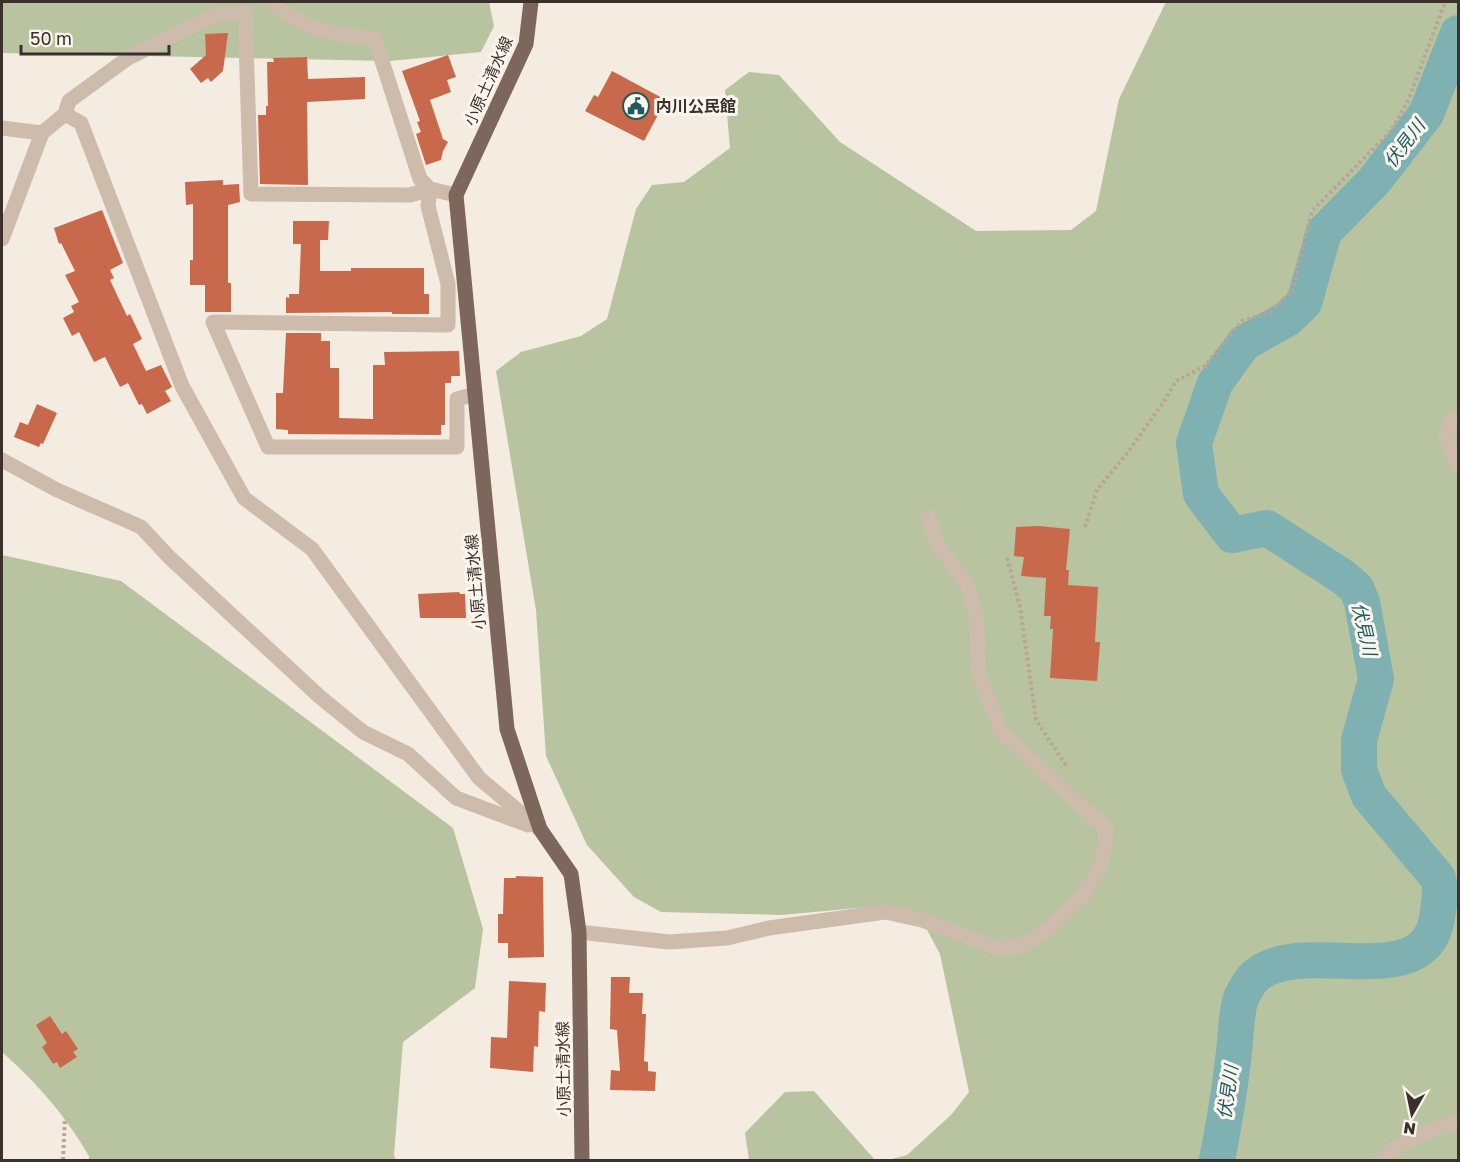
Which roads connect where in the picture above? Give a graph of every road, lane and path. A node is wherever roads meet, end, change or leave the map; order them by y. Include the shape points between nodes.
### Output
1 (272, 2) edge
2 (531, 2) edge
3 (1445, 2) edge
4 (64, 114) junction
5 (2, 128) edge
6 (42, 133) junction
7 (430, 189) junction
8 (456, 195) junction
9 (2, 239) edge
10 (475, 394) junction
11 (1458, 416) edge
12 (2, 460) edge
13 (1458, 466) edge
14 (928, 516) dead end
15 (1085, 527) dead end
16 (1007, 558) dead end
17 (1068, 769) dead end
18 (540, 829) junction
19 (579, 932) junction
20 (65, 1118) dead end
21 (1458, 1121) edge
22 (63, 1161) edge
23 (582, 1161) edge
24 (1382, 1161) edge

1 - 7 street via 306,25 342,37 375,39 420,179
2 - 8 main road, 小原土清水線 via 526,44
3 - 15 path via 1408,101 1391,131 1312,211 1292,291 1270,312 1242,321 1205,366 1176,381 1097,490
4 - 6 street
4 - 7 street via 69,101 128,58 215,15 244,12 251,194 410,195
4 - 18 street via 81,123 182,386 244,498 312,549 479,778
5 - 6 street
6 - 9 street
7 - 8 street
7 - 10 street via 428,206 448,284 448,325 213,322 268,447 457,447 457,399
8 - 10 main road, 小原土清水線
10 - 18 main road, 小原土清水線 via 507,729
11 - 13 street via 1452,420 1446,438
12 - 18 street via 57,490 141,527 320,698 363,732 408,754 456,798
14 - 19 street via 937,543 968,587 976,615 979,675 1001,732 1106,829 1102,862 1084,895 1028,943 1002,950 922,920 885,912 681,942
16 - 17 path via 1020,607 1036,720
18 - 19 main road, 小原土清水線 via 570,874
19 - 23 main road, 小原土清水線
20 - 22 path
21 - 24 street via 1408,1141

